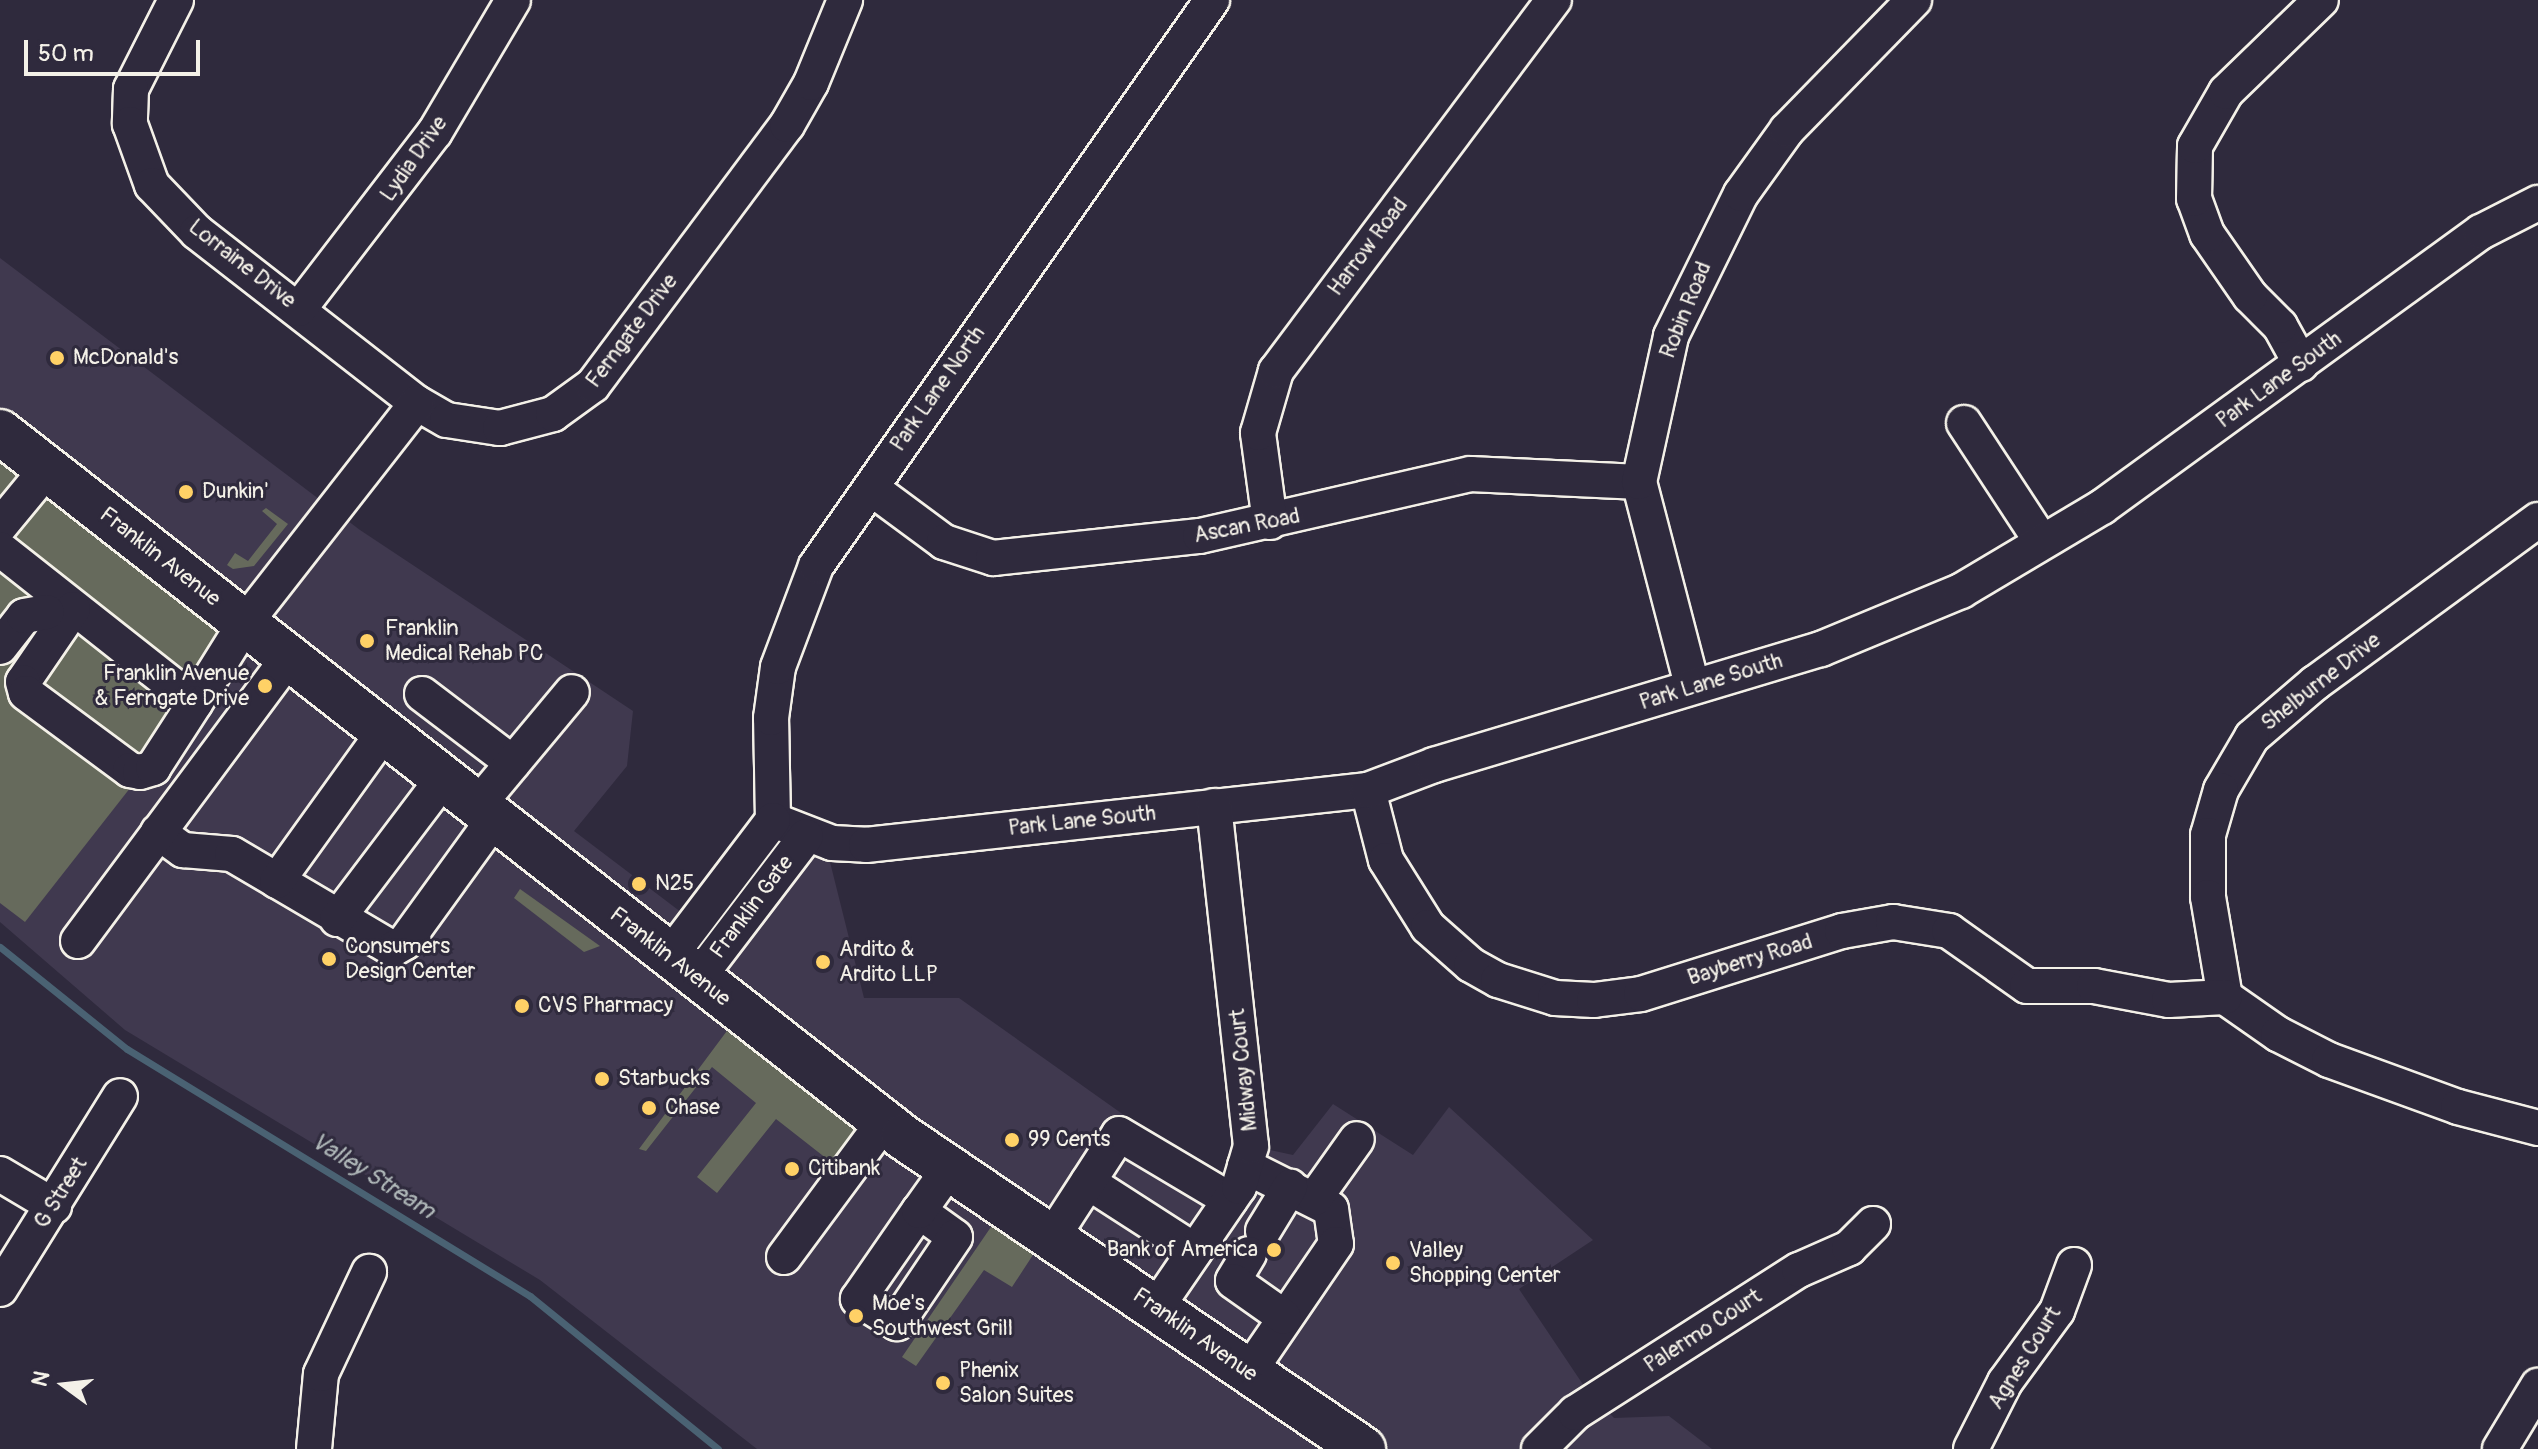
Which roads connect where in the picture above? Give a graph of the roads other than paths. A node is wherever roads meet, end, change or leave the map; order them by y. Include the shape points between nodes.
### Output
1 (176, 0) edge
2 (513, 0) edge
3 (845, 0) edge
4 (1554, 0) edge
5 (1914, 0) edge
6 (2321, 0) edge
7 (1194, 6) edge
8 (2538, 203) edge
9 (299, 309) junction
10 (2301, 364) junction
11 (417, 403) junction
12 (1964, 423) dead end
13 (0, 432) edge
14 (47, 469) junction
15 (1639, 482) junction
16 (871, 488) junction
17 (2538, 520) edge
18 (1270, 522) junction
19 (0, 526) edge
20 (2040, 539) junction
21 (0, 549) edge
22 (60, 606) junction
23 (245, 623) junction
24 (0, 647) edge
25 (289, 657) junction
26 (0, 673) edge
27 (1692, 685) junction
28 (572, 692) dead end
29 (422, 694) dead end
30 (195, 703) junction
31 (384, 732) junction
32 (513, 763) junction
33 (443, 779) junction
34 (1368, 790) junction
35 (1214, 806) junction
36 (486, 812) junction
37 (773, 820) junction
38 (158, 832) junction
39 (806, 836) junction
40 (277, 881) junction
41 (337, 919) junction
42 (78, 941) dead end
43 (683, 967) junction
44 (2225, 997) junction
45 (120, 1096) dead end
46 (2538, 1128) edge
47 (894, 1129) junction
48 (1357, 1139) dead end
49 (1245, 1166) junction
50 (949, 1169) junction
51 (0, 1174) edge
52 (1088, 1182) junction
53 (1302, 1192) junction
54 (1230, 1200) junction
55 (54, 1206) junction
56 (919, 1211) dead end
57 (1873, 1224) dead end
58 (1053, 1236) junction
59 (1195, 1251) junction
60 (793, 1264) dead end
61 (2074, 1265) dead end
62 (369, 1272) dead end
63 (0, 1289) edge
64 (1156, 1308) junction
65 (1284, 1317) junction
66 (1248, 1373) junction
67 (2538, 1386) edge
68 (314, 1449) edge
69 (1363, 1449) edge
70 (1539, 1449) edge
71 (1971, 1449) edge
72 (2500, 1449) edge

1 - 9 street, Lorraine Drive via 131,89 130,124 139,162 152,185 197,232
2 - 9 street, Lydia Drive via 399,184
3 - 11 street, Ferngate Drive via 811,83 787,125 582,396 553,414 500,428 447,420
4 - 18 street, Harrow Road via 1276,371 1258,433
5 - 15 street, Robin Road via 1797,119 1741,194 1671,336
6 - 10 street via 2226,92 2195,146 2194,199 2207,234 2250,296 2280,326
7 - 16 street, Park Lane North
8 - 10 street, Park Lane South via 2481,232
9 - 11 street, Lorraine Drive
10 - 20 street, Park Lane South via 2102,507
11 - 23 street
12 - 20 street
13 - 14 main road, Franklin Avenue
14 - 19 street
14 - 23 main road, Franklin Avenue
15 - 18 street, Ascan Road via 1471,474
15 - 27 street, Robin Road
16 - 18 street, Ascan Road via 944,542 993,558 1200,536
16 - 37 street, Park Lane North via 816,566 788,629 771,718
17 - 44 street, Shelburne Drive via 2277,712 2232,766 2208,835 2208,897
20 - 27 street, Park Lane South via 1961,591 1885,626
21 - 22 street
22 - 24 street via 24,616
22 - 26 street
22 - 30 street
22 - 30 street via 23,682 26,693 130,770 153,768
23 - 25 main road, Franklin Avenue
23 - 30 street
25 - 31 main road, Franklin Avenue
25 - 38 street
27 - 34 street, Park Lane South
28 - 32 street
29 - 32 street
31 - 33 main road, Franklin Avenue
31 - 40 street
32 - 36 street
33 - 36 main road, Franklin Avenue
33 - 41 street
34 - 35 street, Park Lane South
34 - 44 street, Bayberry Road via 1386,860 1428,927 1471,965 1498,980 1555,998 1641,994 1842,931 1893,922 1949,931 2027,986 2094,986 2169,1000
35 - 39 street, Park Lane South via 866,845
35 - 49 street, Midway Court via 1246,1078 1251,1146
36 - 41 street via 399,948 383,948
36 - 43 main road, Franklin Avenue
37 - 39 street, Park Lane South
37 - 43 street, Franklin Gate
38 - 40 street via 183,850 232,854
38 - 42 street
39 - 43 street, Franklin Gate
40 - 41 street
43 - 47 main road, Franklin Avenue
44 - 46 street via 2278,1034 2329,1060 2458,1107
45 - 55 street, G Street
47 - 50 main road, Franklin Avenue
47 - 60 street
48 - 53 street
49 - 53 street
49 - 54 street, Midway Court
50 - 56 street
50 - 58 main road, Franklin Avenue
51 - 55 street
52 - 54 street via 1119,1134
52 - 58 street
52 - 59 street
53 - 65 street via 1331,1209 1336,1244
53 - 65 street via 1256,1242 1233,1281
54 - 59 street, Midway Court
55 - 63 street, G Street
57 - 70 street, Palermo Court via 1849,1248 1799,1270 1575,1413
58 - 64 main road, Franklin Avenue
59 - 64 street, Midway Court
61 - 71 street, Agnes Court via 2057,1311 2005,1382
62 - 68 street via 321,1374
64 - 66 main road, Franklin Avenue
65 - 66 street
66 - 69 main road, Franklin Avenue
67 - 72 street

